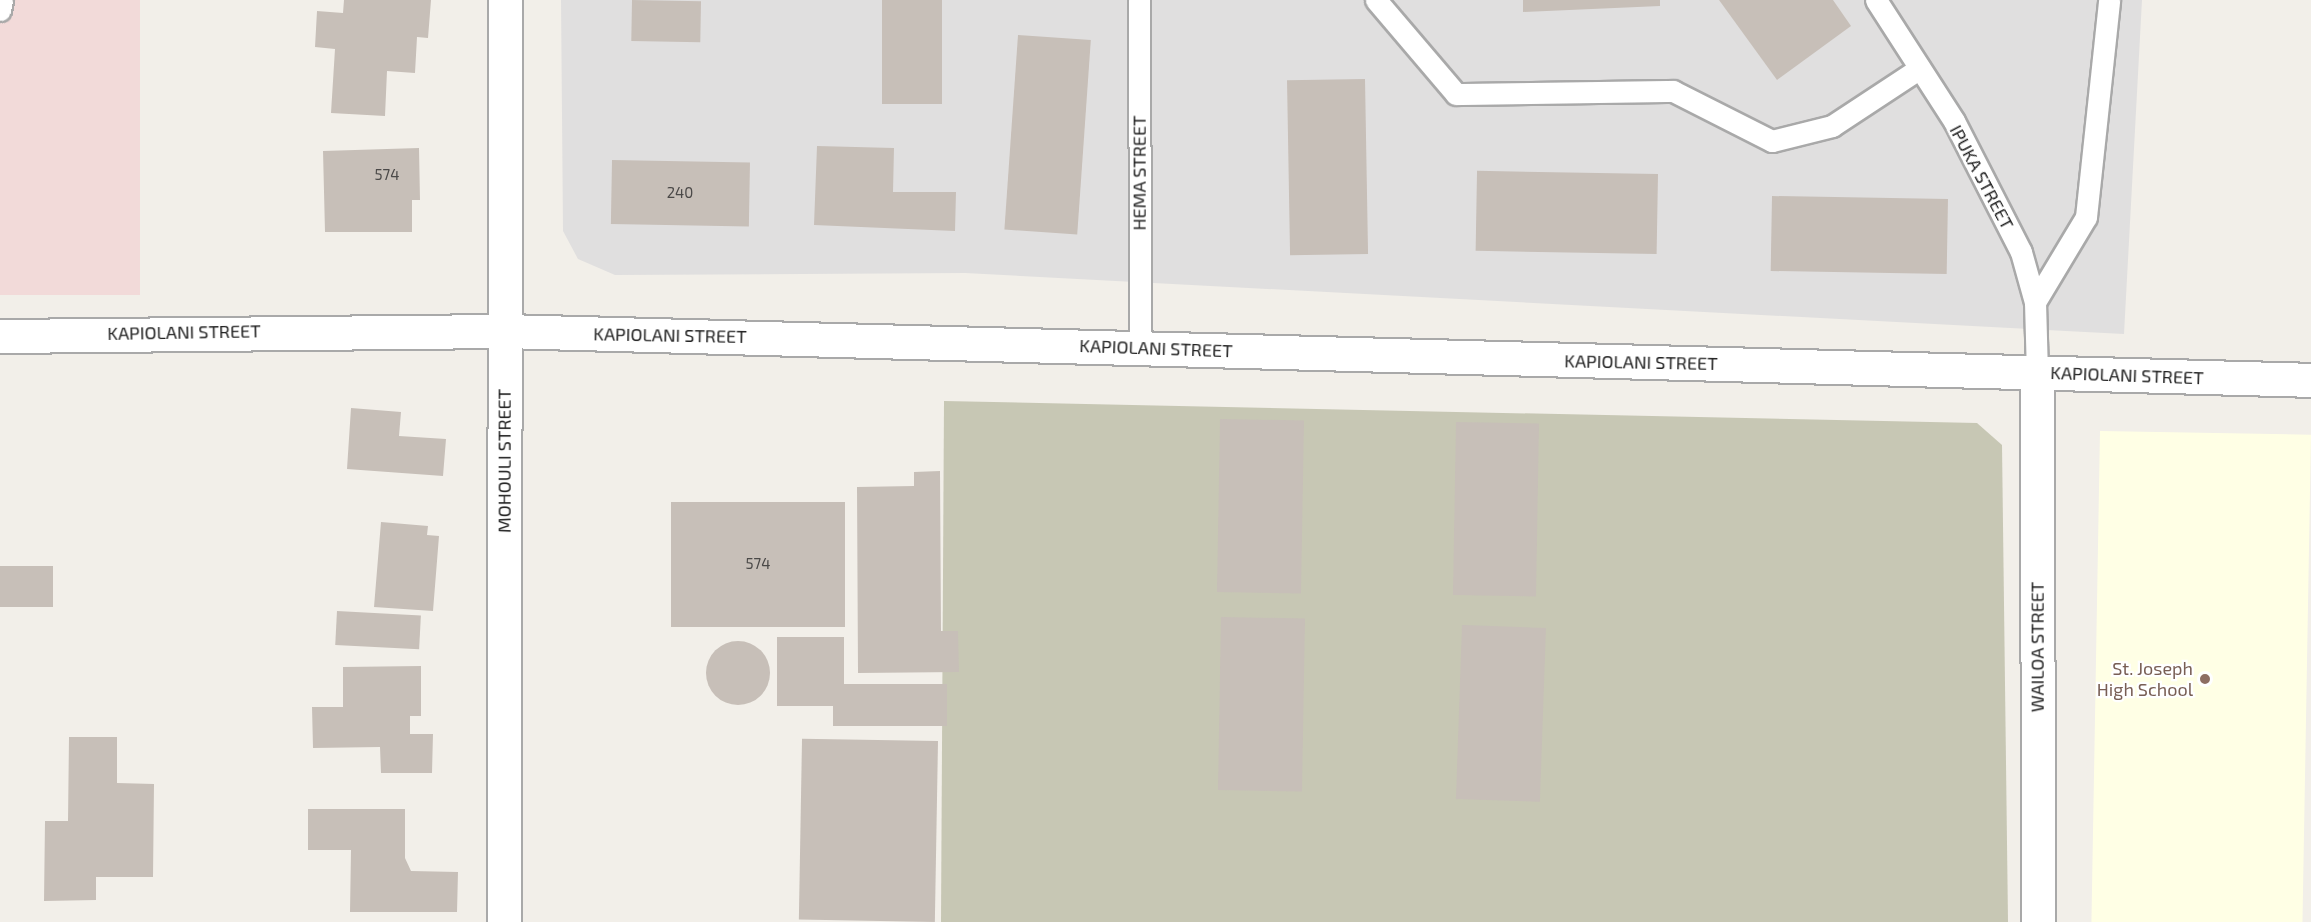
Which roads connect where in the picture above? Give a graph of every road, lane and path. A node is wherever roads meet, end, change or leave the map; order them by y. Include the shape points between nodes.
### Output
1 (2, 0) edge
2 (505, 0) edge
3 (1139, 0) edge
4 (1376, 0) edge
5 (1876, 0) edge
6 (2109, 0) edge
7 (0, 10) edge
8 (1920, 68) junction
9 (2035, 302) junction
10 (504, 330) junction
11 (0, 336) edge
12 (1140, 347) junction
13 (2037, 372) junction
14 (2311, 380) edge
15 (504, 922) edge
16 (2038, 922) edge

1 - 7 lane
2 - 10 street, MOHOULI STREET
3 - 12 lane, HEMA STREET
4 - 8 lane via 1456,94 1673,92 1772,141 1832,126
5 - 8 lane, IPUKA STREET
6 - 9 lane via 2086,217
8 - 9 lane, IPUKA STREET via 1954,122 2021,252
9 - 13 lane, IPUKA STREET
10 - 11 street, KAPIOLANI STREET
10 - 12 street, KAPIOLANI STREET
10 - 15 street, MOHOULI STREET
12 - 13 street, KAPIOLANI STREET
13 - 14 street, KAPIOLANI STREET
13 - 16 street, WAILOA STREET

